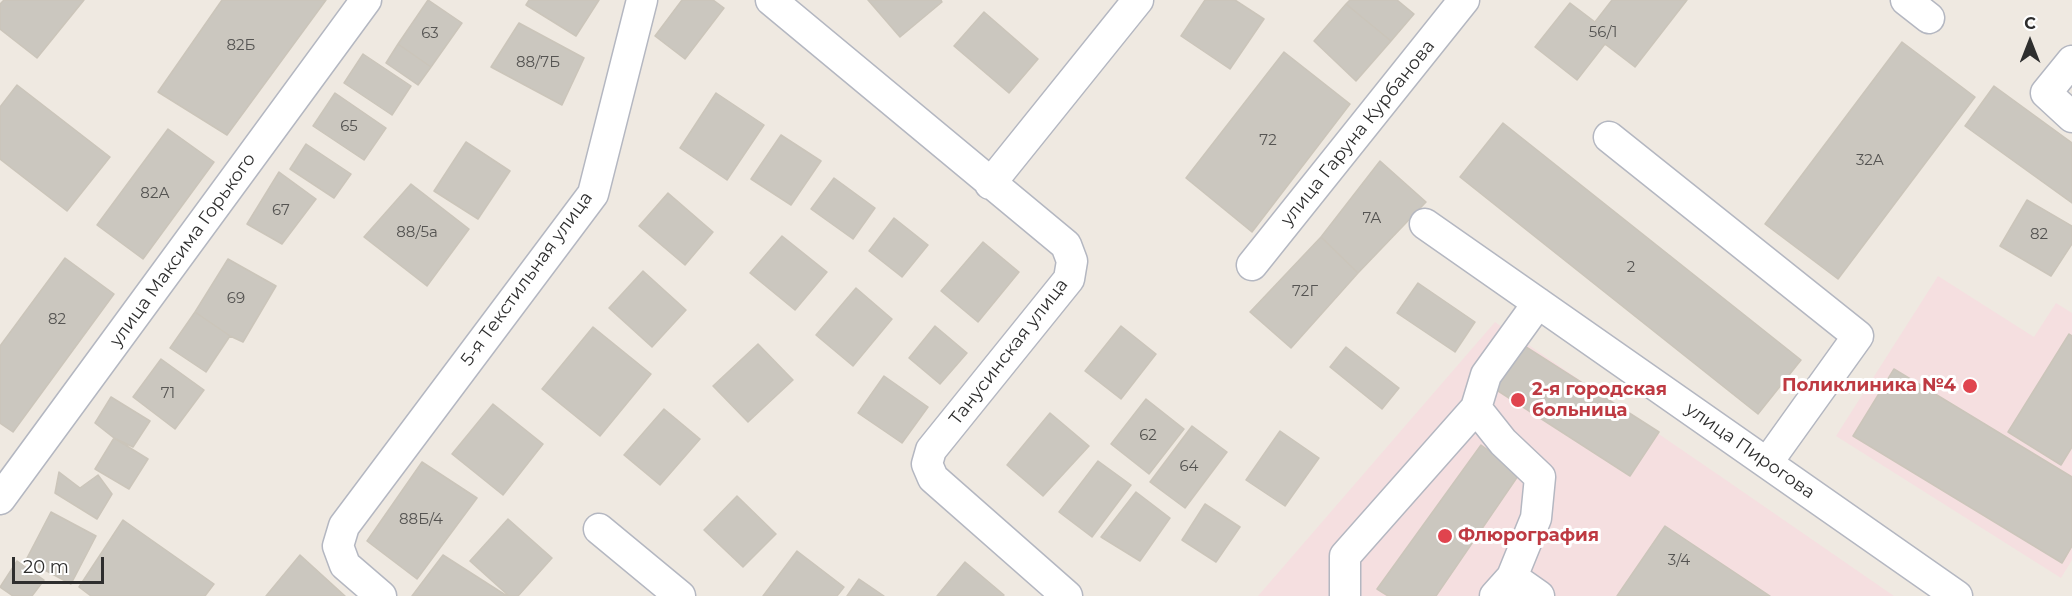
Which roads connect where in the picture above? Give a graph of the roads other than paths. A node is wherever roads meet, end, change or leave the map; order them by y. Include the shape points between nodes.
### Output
1 (366, 0) edge
2 (642, 0) edge
3 (771, 0) edge
4 (1138, 0) edge
5 (1464, 0) edge
6 (2072, 61) edge
7 (2072, 117) edge
8 (1609, 137) dead end
9 (990, 184) junction
10 (1425, 224) dead end
11 (1252, 265) dead end
12 (1538, 303) junction
13 (1476, 408) junction
14 (10, 463) edge
15 (1767, 463) junction
16 (0, 499) edge
17 (598, 529) dead end
18 (1504, 586) edge
19 (381, 596) edge
20 (680, 596) edge
21 (1067, 596) edge
22 (1345, 596) edge
23 (1539, 596) edge
24 (1957, 596) edge

1 - 14 street, улица Максима Горького
2 - 19 street, 5-я Текстильная улица via 593,194 344,526 338,546 345,565
3 - 9 street, Танусинская улица
4 - 9 street
5 - 11 street, улица Гаруна Курбанова
6 - 7 street via 2046,93
8 - 15 street via 1858,336
9 - 21 street, Танусинская улица via 1066,245 1072,261 1069,279 932,450 927,464 933,478
10 - 12 street, улица Пирогова
12 - 13 street via 1486,375
12 - 15 street, улица Пирогова
13 - 18 street via 1503,442 1540,477 1536,518
13 - 22 street via 1345,556
14 - 16 street, улица Максима Горького
15 - 24 street, улица Пирогова
17 - 20 street
18 - 23 street

